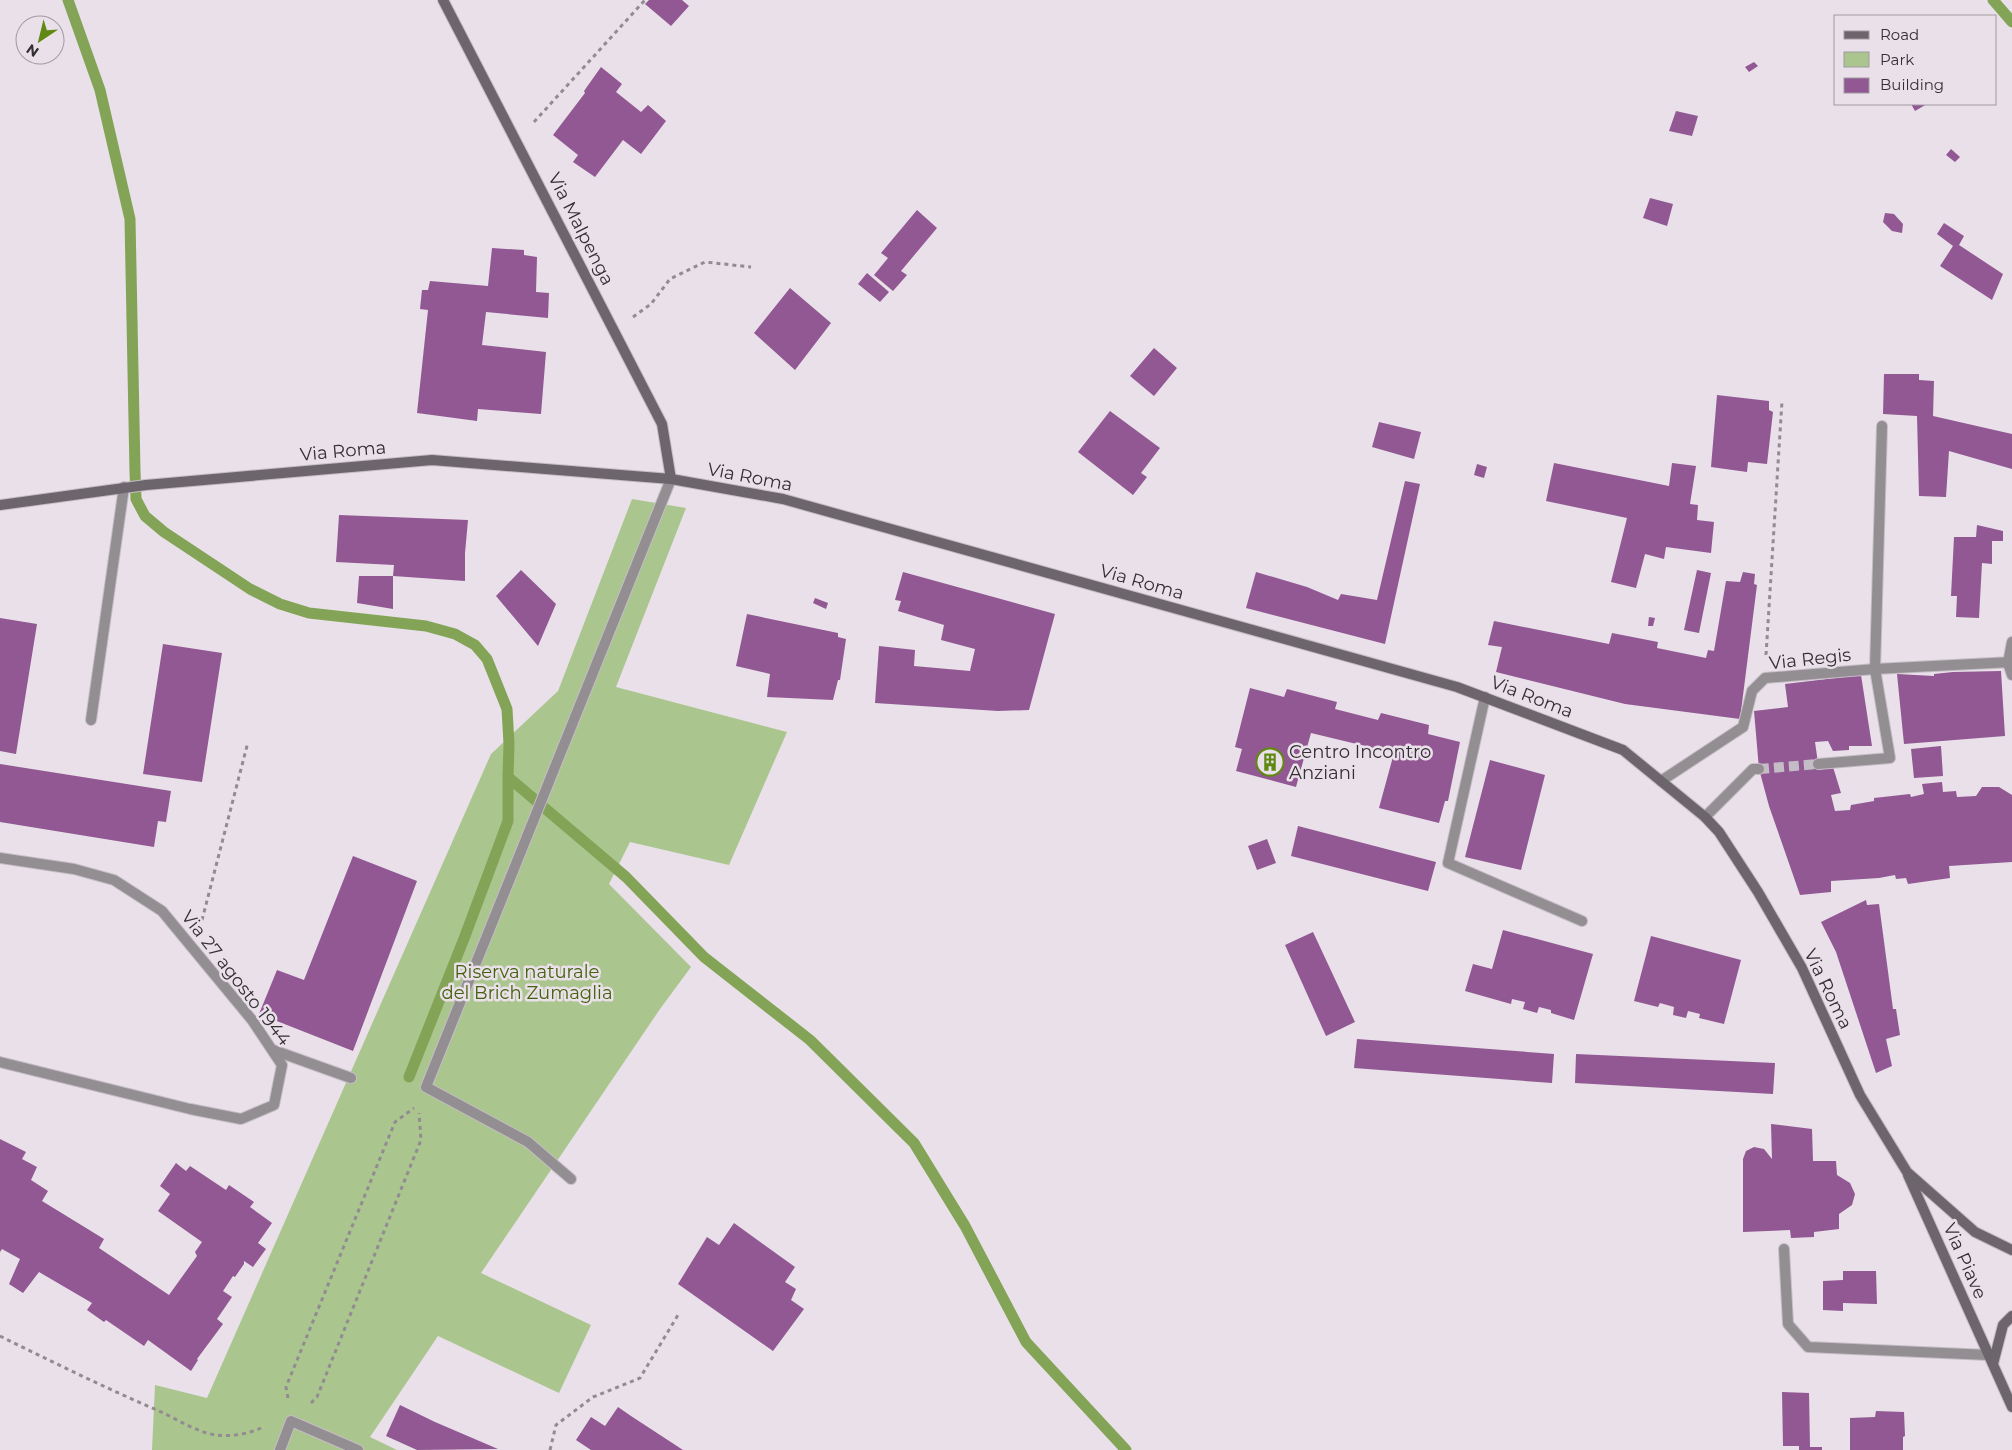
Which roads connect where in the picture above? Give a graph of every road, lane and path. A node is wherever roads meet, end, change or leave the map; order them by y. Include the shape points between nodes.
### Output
1 (444, 0) edge
2 (645, 0) edge
3 (518, 141) junction
4 (752, 267) dead end
5 (615, 331) junction
6 (1782, 401) dead end
7 (1882, 426) dead end
8 (671, 479) junction
9 (126, 487) junction
10 (0, 505) edge
11 (2012, 642) edge
12 (2010, 662) edge
13 (1875, 669) junction
14 (2012, 675) edge
15 (1765, 678) junction
16 (1485, 697) junction
17 (91, 720) dead end
18 (248, 742) dead end
19 (1818, 764) tunnel mouth
20 (1759, 769) tunnel mouth
21 (1661, 781) junction
22 (1705, 817) junction
23 (0, 858) edge
24 (1582, 921) dead end
25 (194, 949) junction
26 (273, 1050) junction
27 (0, 1062) edge
28 (351, 1078) dead end
29 (1907, 1172) junction
30 (571, 1179) dead end
31 (1784, 1248) dead end
32 (2012, 1250) edge
33 (678, 1315) dead end
34 (2012, 1316) edge
35 (0, 1336) edge
36 (1991, 1359) junction
37 (2012, 1407) edge
38 (292, 1421) junction
39 (280, 1450) edge
40 (358, 1450) edge
41 (550, 1450) edge

1 - 3 street, Via Malpenga
2 - 3 path
3 - 5 street, Via Malpenga
4 - 5 path via 705,262 670,279 651,304
5 - 8 street, Via Malpenga via 662,424
6 - 15 path
7 - 13 street
8 - 9 street, Via Roma via 432,460
8 - 16 street, Via Roma via 783,499
8 - 30 street via 426,1087 528,1142
9 - 10 street, Via Roma
9 - 17 street
11 - 12 street
12 - 13 street, Via Regis
12 - 14 street
13 - 15 street, Via Regis
13 - 19 street via 1890,758
15 - 21 street, Via Regis via 1752,691 1743,727
16 - 21 street, Via Roma via 1623,750
16 - 24 street via 1448,863
18 - 25 path
20 - 22 street via 1753,769
21 - 22 street, Via Roma
22 - 29 street, Via Roma via 1719,832 1758,892 1797,960 1860,1095
23 - 25 street, Via 27 agosto 1944 via 74,869 114,880 162,911
25 - 26 street, Via 27 agosto 1944
26 - 27 street, Via 27 agosto 1944 via 282,1064 274,1105 242,1120
26 - 28 street
29 - 32 street, Via Roma via 1975,1232
29 - 36 street, Via Piave
31 - 36 street via 1788,1324 1808,1347
33 - 41 path via 640,1378 593,1397 556,1425
34 - 36 street via 2003,1325
35 - 38 path via 215,1435 240,1434 280,1420
36 - 37 street, Via Piave
38 - 38 path via 286,1387 395,1122 419,1104 421,1140 418,1149 318,1398
38 - 39 street
38 - 40 street

